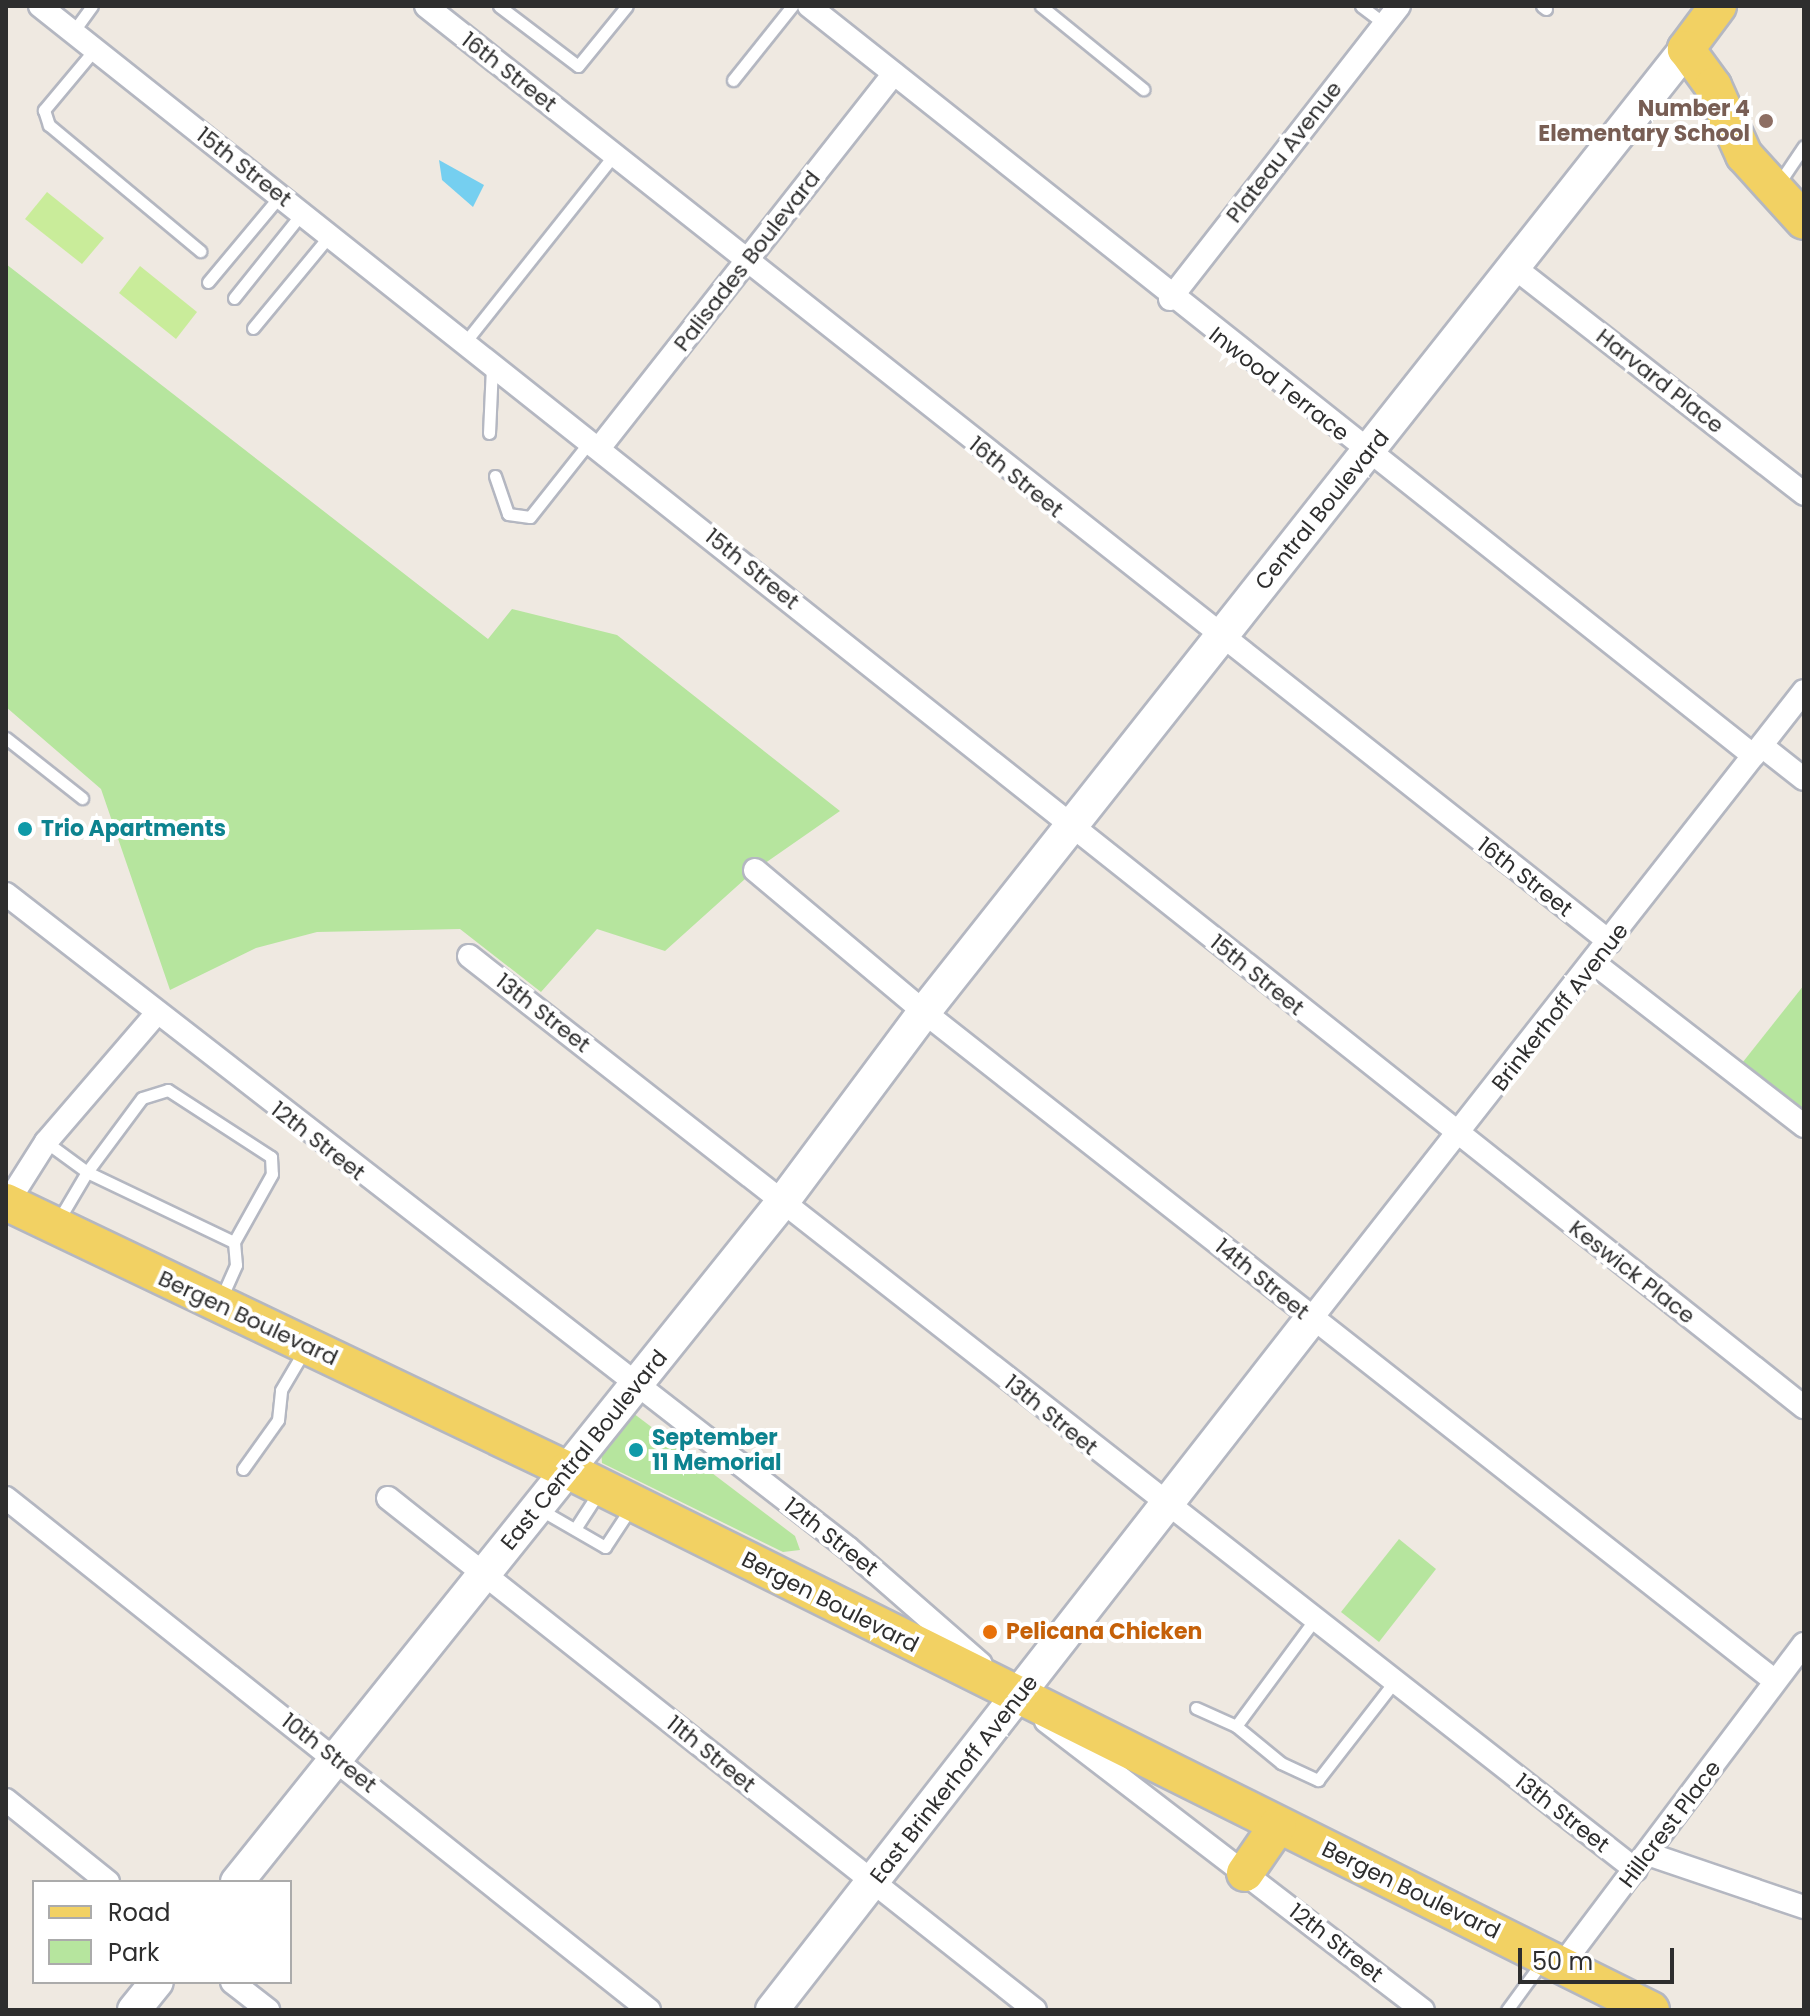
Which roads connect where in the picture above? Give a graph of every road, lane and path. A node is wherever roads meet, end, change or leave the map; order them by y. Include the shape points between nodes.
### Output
1 (40, 6) edge
2 (92, 6) edge
3 (426, 6) edge
4 (499, 6) edge
5 (627, 6) edge
6 (792, 6) edge
7 (809, 6) edge
8 (1041, 6) edge
9 (1361, 6) edge
10 (1399, 6) edge
11 (1718, 6) edge
12 (1385, 24) junction
13 (73, 32) junction
14 (95, 49) junction
15 (1686, 49) junction
16 (894, 74) junction
17 (733, 80) dead end
18 (1143, 89) dead end
19 (1804, 146) edge
20 (614, 155) junction
21 (1772, 193) junction
22 (280, 195) junction
23 (302, 213) junction
24 (1804, 221) edge
25 (330, 234) junction
26 (200, 251) dead end
27 (747, 261) junction
28 (1515, 268) junction
29 (208, 282) dead end
30 (234, 298) dead end
31 (1170, 299) junction
32 (253, 328) dead end
33 (466, 341) junction
34 (492, 362) junction
35 (489, 433) dead end
36 (596, 444) junction
37 (1368, 452) junction
38 (495, 476) dead end
39 (1804, 494) edge
40 (1218, 639) junction
41 (1804, 691) edge
42 (6, 738) edge
43 (1758, 751) junction
44 (1804, 779) edge
45 (82, 798) dead end
46 (1070, 826) junction
47 (755, 870) dead end
48 (6, 894) edge
49 (1610, 942) junction
50 (469, 956) dead end
51 (1594, 963) junction
52 (924, 1012) junction
53 (157, 1013) junction
54 (1804, 1126) edge
55 (1460, 1136) junction
56 (46, 1142) junction
57 (87, 1172) junction
58 (784, 1200) junction
59 (7, 1203) edge
60 (57, 1225) junction
61 (234, 1242) junction
62 (217, 1306) junction
63 (1311, 1319) junction
64 (307, 1348) junction
65 (634, 1387) junction
66 (1804, 1407) edge
67 (243, 1469) dead end
68 (567, 1470) junction
69 (602, 1488) junction
70 (6, 1498) edge
71 (388, 1498) dead end
72 (634, 1504) junction
73 (537, 1507) junction
74 (1165, 1507) junction
75 (575, 1529) junction
76 (486, 1572) junction
77 (1315, 1619) junction
78 (1800, 1655) edge
79 (1775, 1681) junction
80 (1394, 1682) junction
81 (1018, 1697) junction
82 (1196, 1708) dead end
83 (1236, 1726) junction
84 (337, 1759) junction
85 (6, 1800) edge
86 (1278, 1825) junction
87 (1642, 1862) junction
88 (1245, 1873) junction
89 (106, 1880) edge
90 (239, 1880) edge
91 (871, 1885) junction
92 (1804, 1907) edge
93 (1554, 1961) junction
94 (155, 1984) edge
95 (235, 1984) edge
96 (134, 2010) edge
97 (268, 2010) edge
98 (649, 2010) edge
99 (772, 2010) edge
100 (1035, 2010) edge
101 (1423, 2010) edge
102 (1507, 2010) edge
103 (1651, 2010) edge

1 - 13 street, 15th Street
2 - 13 lane
3 - 20 street, 16th Street
4 - 5 lane via 578,66
6 - 17 lane
7 - 16 street, Inwood Terrace
8 - 18 lane
9 - 12 lane
10 - 12 street, Plateau Avenue
11 - 15 main road, Central Boulevard
12 - 31 street, Plateau Avenue
13 - 14 street, 15th Street
14 - 22 street, 15th Street
14 - 26 lane via 44,110 49,125
15 - 21 main road
15 - 28 main road, Central Boulevard
16 - 27 street, Palisades Boulevard
16 - 31 street, Inwood Terrace
19 - 21 lane
20 - 27 street, 16th Street
20 - 33 lane
21 - 24 main road
22 - 23 street, 15th Street
22 - 29 lane
23 - 25 street, 15th Street
23 - 30 lane
25 - 32 lane
25 - 33 street, 15th Street
27 - 36 street, Palisades Boulevard
27 - 40 street, 16th Street
28 - 37 main road, Central Boulevard
28 - 39 street, Harvard Place
31 - 37 street, Inwood Terrace
33 - 34 street, 15th Street
34 - 35 lane
34 - 36 street, 15th Street
36 - 38 lane via 530,517 508,514
36 - 46 street, 15th Street
37 - 40 main road, Central Boulevard
37 - 43 street, Inwood Terrace
40 - 46 main road, Central Boulevard
40 - 49 street, 16th Street
41 - 43 street, Brinkerhoff Avenue
42 - 45 lane
43 - 44 street, Inwood Terrace
43 - 49 street, Brinkerhoff Avenue
46 - 52 main road, Central Boulevard
46 - 55 street, 15th Street
47 - 52 street, 14th Street
48 - 53 street, 12th Street
49 - 51 street, Brinkerhoff Avenue
50 - 58 street, 13th Street
51 - 54 street
51 - 55 street, Brinkerhoff Avenue
52 - 58 main road, East Central Boulevard
52 - 63 street, 14th Street
53 - 56 street
53 - 65 street, 12th Street
55 - 63 street, Brinkerhoff Avenue
55 - 66 street, Keswick Place
56 - 57 lane
56 - 59 street
57 - 60 lane
57 - 61 lane
57 - 61 lane via 142,1098 168,1090 271,1157 272,1174
58 - 65 main road, East Central Boulevard
58 - 74 street, 13th Street
59 - 60 main road, Bergen Boulevard
60 - 62 main road, Bergen Boulevard
61 - 62 lane via 236,1265
62 - 64 main road, Bergen Boulevard
63 - 74 main road, East Brinkerhoff Avenue
63 - 79 street, 14th Street
64 - 67 lane via 281,1390 278,1420
64 - 68 main road, Bergen Boulevard
65 - 68 main road, East Central Boulevard
65 - 81 street, 12th Street via 848,1548
68 - 69 main road, Bergen Boulevard
68 - 73 main road, East Central Boulevard
69 - 72 main road, Bergen Boulevard
69 - 75 lane
70 - 84 street, 10th Street
71 - 76 street, 11th Street
72 - 75 lane via 605,1547
72 - 81 main road, Bergen Boulevard
73 - 75 lane
73 - 76 main road, East Central Boulevard
74 - 77 street, 13th Street
74 - 81 main road, East Brinkerhoff Avenue
76 - 84 main road, East Central Boulevard
76 - 91 street, 11th Street
77 - 80 street, 13th Street
77 - 83 lane
78 - 79 street, Hillcrest Place
79 - 87 street, Hillcrest Place
80 - 83 lane via 1318,1780 1281,1763
80 - 87 street, 13th Street
81 - 86 main road, Bergen Boulevard
81 - 88 street, 12th Street
81 - 91 main road, East Brinkerhoff Avenue
82 - 83 lane
84 - 90 main road, East Central Boulevard
84 - 98 street, 10th Street
85 - 89 street
86 - 88 main road
86 - 93 main road, Bergen Boulevard
87 - 92 street, 13th Street
87 - 93 street, Hillcrest Place
88 - 101 street, 12th Street
91 - 99 main road, East Brinkerhoff Avenue
91 - 100 street, 11th Street
93 - 102 lane
93 - 103 main road, Bergen Boulevard
94 - 96 main road
95 - 97 street

